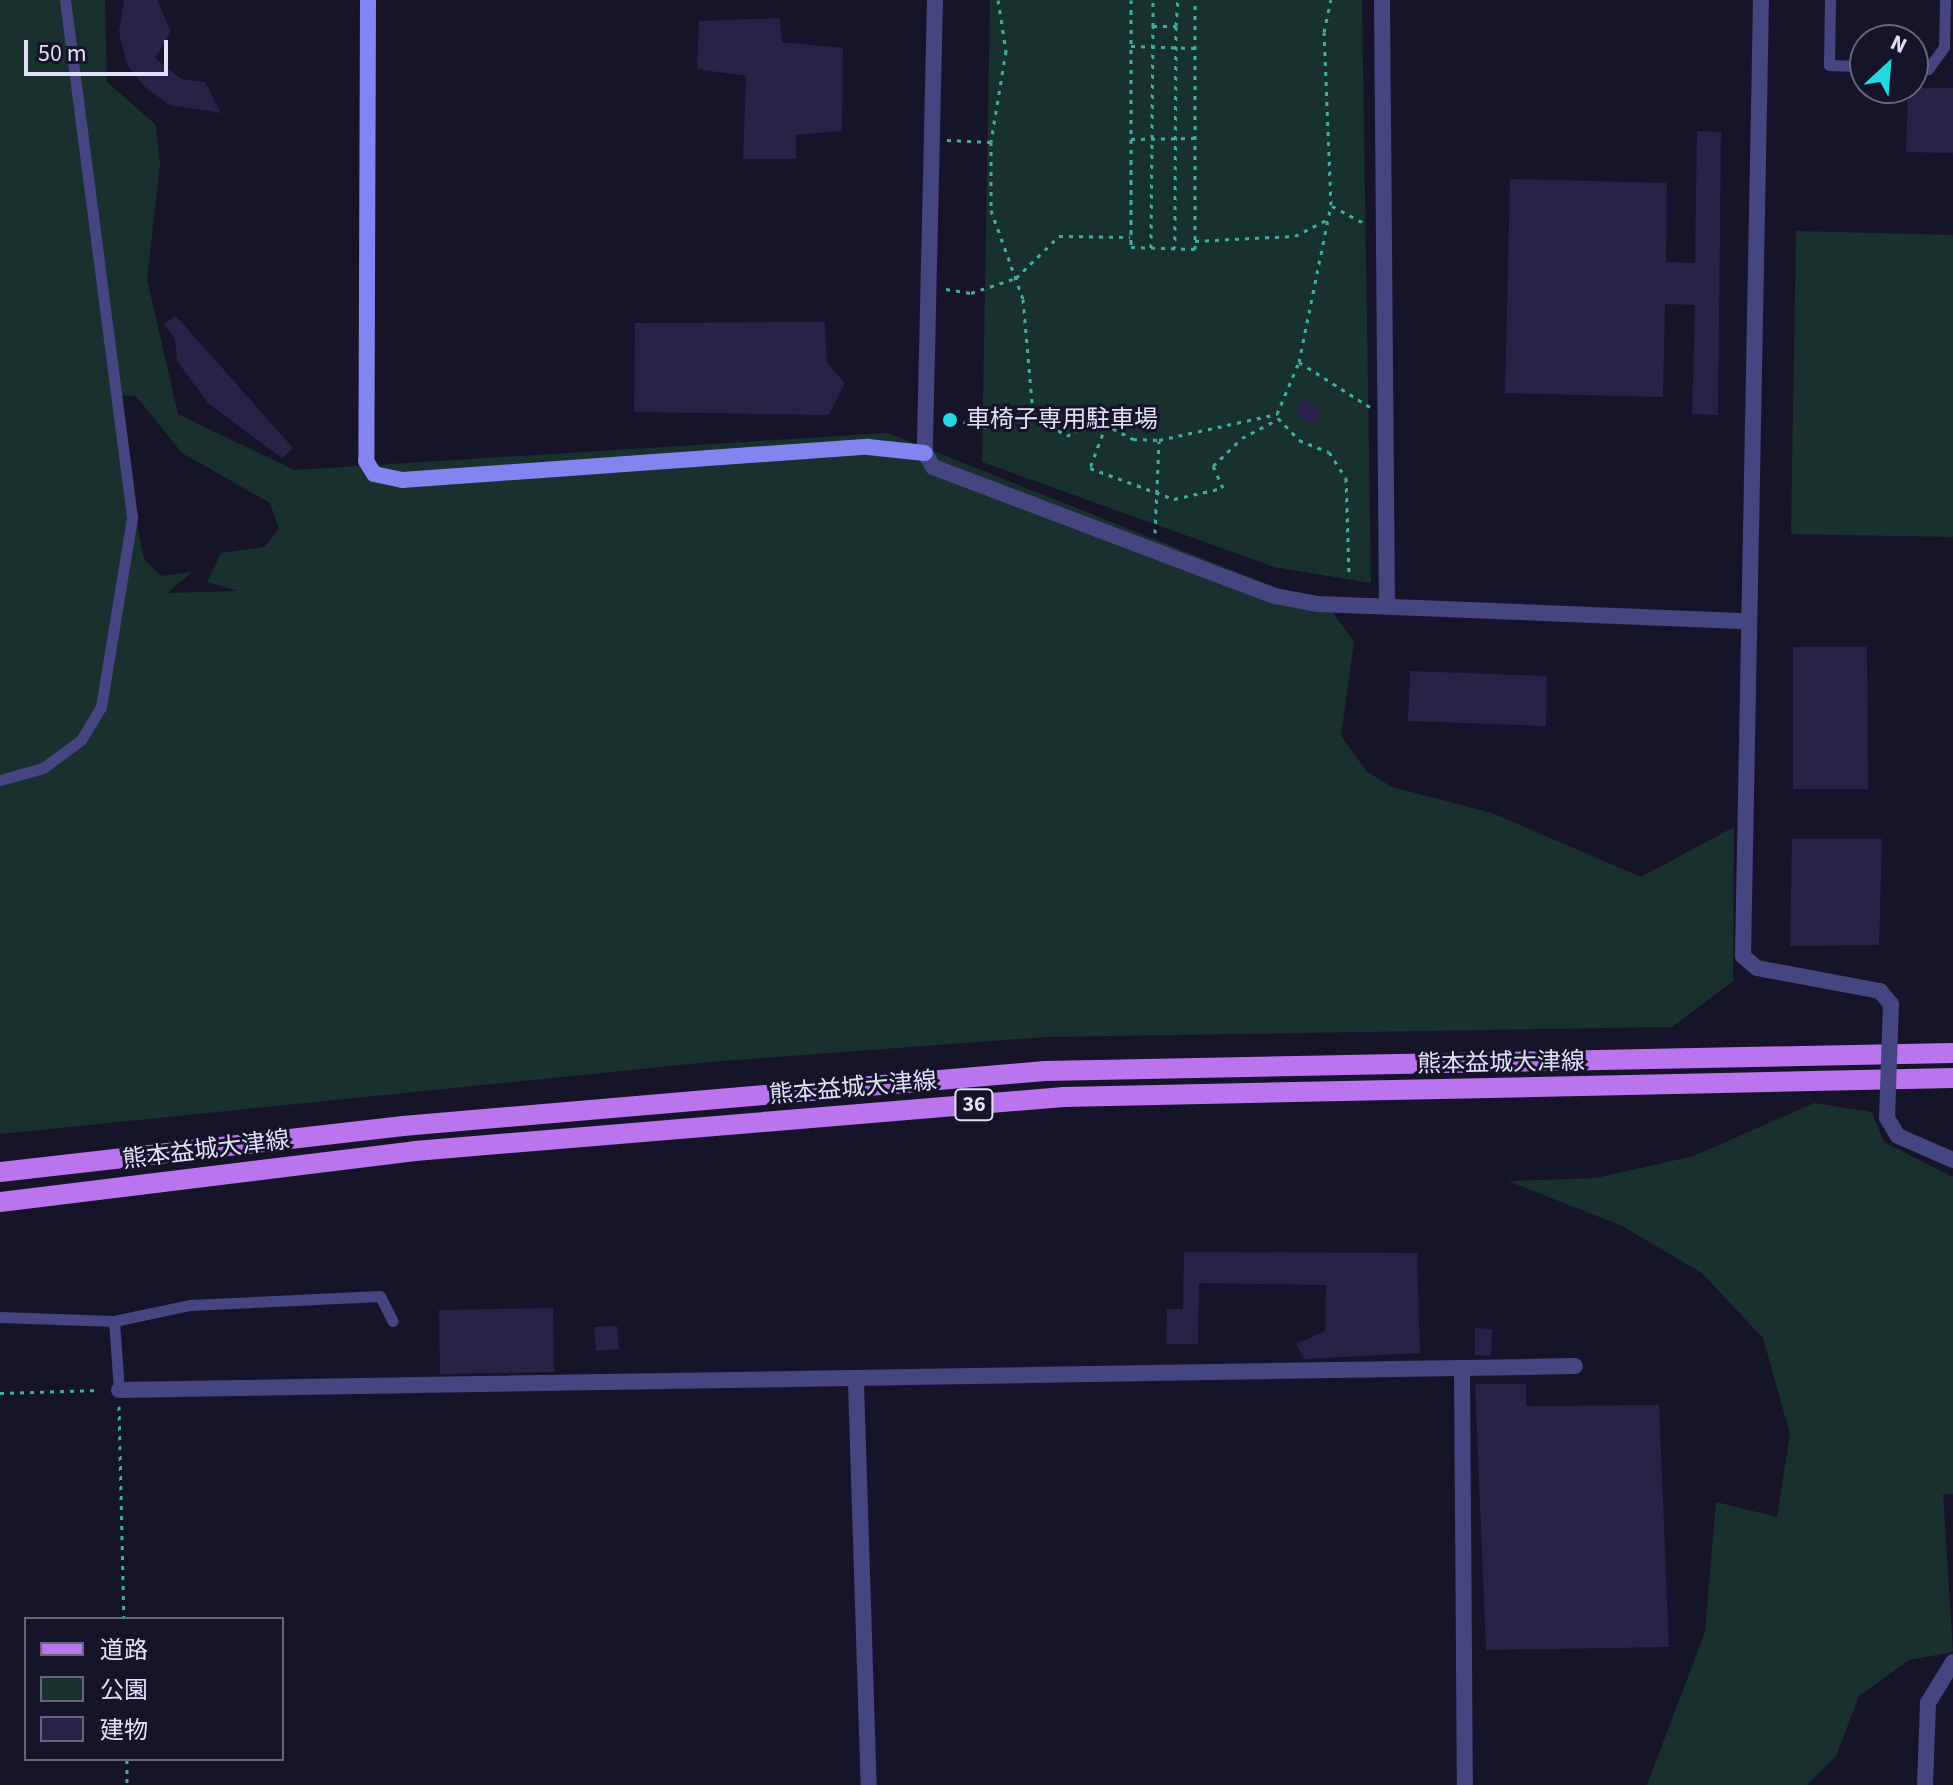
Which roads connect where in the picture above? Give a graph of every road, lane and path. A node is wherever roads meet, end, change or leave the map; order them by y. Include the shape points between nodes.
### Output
1 (65, 0) edge
2 (368, 0) edge
3 (935, 0) edge
4 (998, 0) edge
5 (1131, 0) edge
6 (1153, 0) edge
7 (1178, 0) edge
8 (1195, 0) edge
9 (1331, 0) edge
10 (1382, 0) edge
11 (1761, 0) edge
12 (1830, 0) edge
13 (1945, 0) edge
14 (1153, 26) junction
15 (1176, 26) junction
16 (1131, 46) junction
17 (1152, 47) junction
18 (1195, 48) junction
19 (1175, 49) junction
20 (1849, 66) edge
21 (1929, 68) edge
22 (1152, 138) junction
23 (1195, 138) junction
24 (1131, 139) junction
25 (1173, 139) junction
26 (944, 140) dead end
27 (991, 142) junction
28 (1331, 205) junction
29 (1328, 220) junction
30 (1373, 225) dead end
31 (1131, 237) junction
32 (1195, 241) junction
33 (1151, 248) junction
34 (1175, 248) junction
35 (1016, 278) junction
36 (942, 289) dead end
37 (1299, 362) junction
38 (1375, 410) dead end
39 (1033, 414) junction
40 (941, 417) dead end
41 (1277, 417) junction
42 (1106, 425) junction
43 (1159, 440) junction
44 (925, 453) junction
45 (1159, 493) junction
46 (1155, 533) dead end
47 (1349, 575) dead end
48 (1387, 606) junction
49 (1747, 621) junction
50 (0, 780) edge
51 (1953, 1053) edge
52 (1953, 1078) edge
53 (1953, 1160) edge
54 (0, 1172) edge
55 (0, 1202) edge
56 (0, 1317) edge
57 (114, 1321) junction
58 (393, 1321) dead end
59 (1575, 1366) dead end
60 (1462, 1372) junction
61 (856, 1382) junction
62 (119, 1390) junction
63 (0, 1393) edge
64 (124, 1617) edge
65 (1953, 1662) edge
66 (127, 1761) edge
67 (127, 1785) edge
68 (869, 1785) edge
69 (1465, 1785) edge
70 (1925, 1785) edge

1 - 50 lane via 132,517 101,707 81,740 43,768
2 - 44 street via 366,461 374,474 402,480 868,447
3 - 44 street
4 - 27 path via 1006,51
5 - 16 path
6 - 14 path
7 - 15 path
8 - 18 path
9 - 28 path via 1324,32
10 - 48 street
11 - 49 street
12 - 20 lane via 1829,65
13 - 21 lane via 1944,47
14 - 15 path
14 - 17 path
15 - 19 path
16 - 17 path
16 - 24 path
17 - 19 path
17 - 22 path
18 - 19 path
18 - 23 path
19 - 25 path
22 - 24 path
22 - 25 path
22 - 33 path
23 - 25 path
23 - 32 path
24 - 31 path
25 - 34 path
26 - 27 path
27 - 35 path via 991,210
28 - 29 path
28 - 30 path via 1355,223
29 - 32 path via 1295,236
29 - 37 path
31 - 33 path via 1131,247
31 - 35 path via 1059,236
32 - 34 path via 1195,249
33 - 34 path
35 - 36 path via 971,293
35 - 39 path
37 - 38 path
37 - 41 path
39 - 40 path via 991,428
39 - 42 path via 1067,436 1095,419
41 - 43 path
41 - 45 path via 1242,438 1213,466 1223,488 1174,499
41 - 47 path via 1299,440 1329,452 1346,478
42 - 43 path via 1133,439
42 - 45 path via 1090,468
43 - 45 path
44 - 48 street via 933,467 1275,596
45 - 46 path
48 - 49 street
49 - 53 street, bridge via 1743,956 1757,968 1880,991 1891,1004 1887,1118 1898,1136
51 - 54 main road, 熊本益城大津線 / 36 via 1045,1071 419,1124
52 - 55 main road, 熊本益城大津線 / 36 via 1064,1097 415,1151
56 - 57 lane
57 - 58 lane via 190,1305 380,1296
57 - 62 lane
59 - 60 street
60 - 61 street
60 - 69 street
61 - 62 street
61 - 68 street
62 - 63 path
62 - 64 path
65 - 70 street via 1928,1703
66 - 67 path

